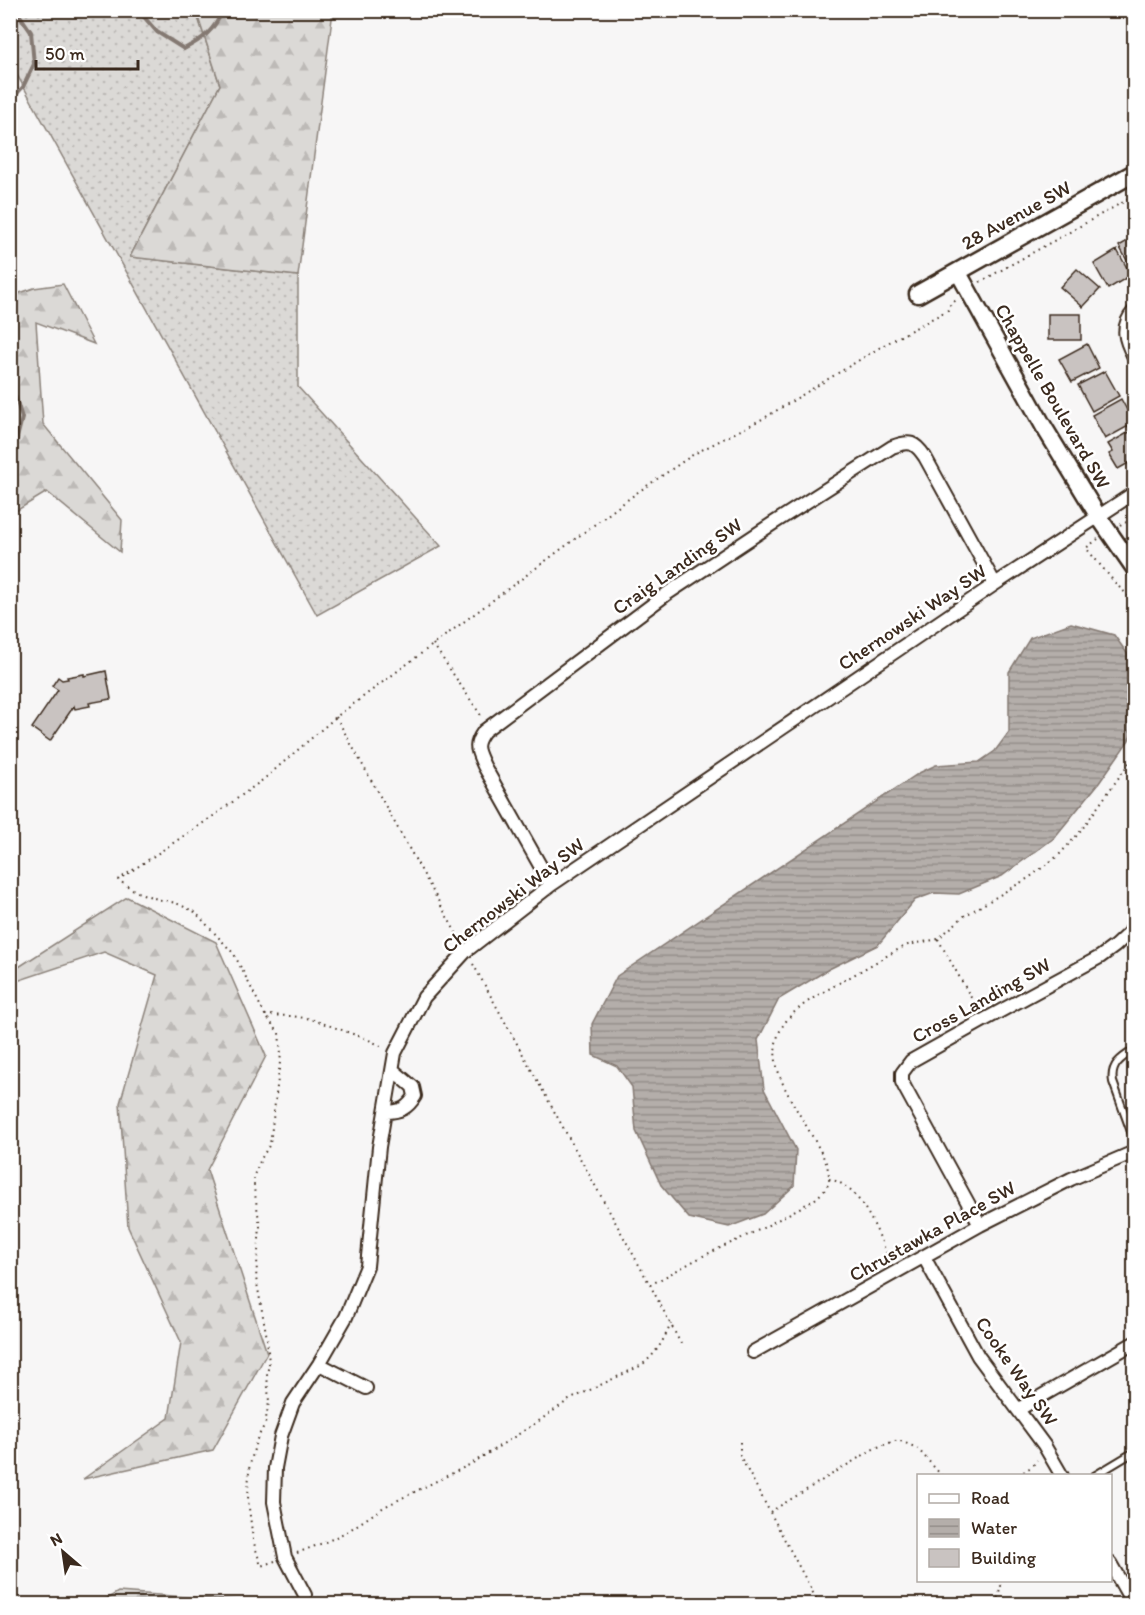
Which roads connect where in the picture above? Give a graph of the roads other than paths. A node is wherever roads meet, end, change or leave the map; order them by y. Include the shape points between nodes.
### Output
1 (1134, 173) edge
2 (958, 272) junction
3 (918, 294) dead end
4 (1134, 311) edge
5 (1134, 357) edge
6 (1134, 493) edge
7 (1098, 516) junction
8 (1134, 568) edge
9 (995, 584) junction
10 (551, 885) junction
11 (1134, 928) edge
12 (1134, 1050) edge
13 (393, 1070) junction
14 (386, 1112) junction
15 (1134, 1140) edge
16 (1134, 1152) edge
17 (980, 1225) junction
18 (924, 1257) junction
19 (1134, 1343) edge
20 (753, 1352) dead end
21 (320, 1364) junction
22 (366, 1388) dead end
23 (1019, 1409) junction
24 (1134, 1452) edge
25 (1061, 1474) edge
26 (1097, 1474) edge
27 (1112, 1567) edge
28 (305, 1595) dead end
29 (1130, 1601) edge

1 - 2 main road, 28 Avenue SW
2 - 3 main road, 28 Avenue SW
2 - 7 street, Chappelle Boulevard SW
4 - 5 street via 1126,321 1125,333
6 - 7 street, Chernowski Way SW
7 - 8 street, Chappelle Boulevard SW
7 - 9 street, Chernowski Way SW
9 - 10 street, Chernowski Way SW
9 - 10 street, Craig Landing SW via 925,457 918,447 902,443 668,593 477,740 484,766
10 - 13 street, Chernowski Way SW via 466,951 424,998 395,1053
11 - 17 street, Cross Landing SW via 1100,957 911,1061 902,1073 902,1082
12 - 15 lane via 1118,1061 1111,1074
13 - 14 street, Chernowski Way SW
13 - 14 street via 413,1087 416,1095 403,1109
14 - 21 street, Chernowski Way SW via 367,1266 346,1317
16 - 17 street, Chrustawka Place SW
17 - 18 street, Chrustawka Place SW
18 - 20 street, Chrustawka Place SW
18 - 23 street, Cooke Way SW via 978,1356
19 - 23 street
21 - 22 street
21 - 28 street, Chernowski Way SW via 293,1403 275,1468 274,1502 285,1557
23 - 25 street, Cooke Way SW
24 - 26 lane
27 - 29 street

